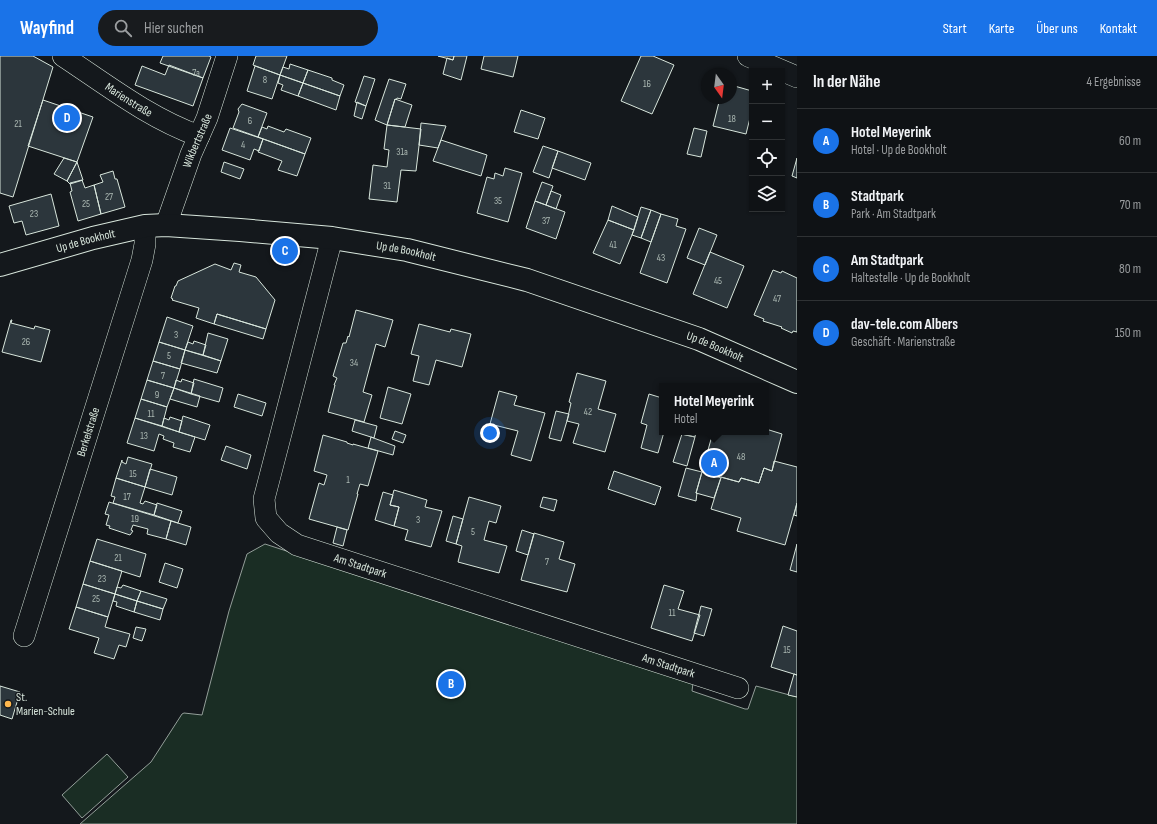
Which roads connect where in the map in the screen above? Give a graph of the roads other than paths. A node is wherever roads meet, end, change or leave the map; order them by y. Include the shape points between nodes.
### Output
1 (63, 56) edge
2 (227, 56) edge
3 (752, 57) edge
4 (797, 78) edge
5 (199, 136) junction
6 (156, 225) junction
7 (332, 238) junction
8 (0, 265) edge
9 (797, 382) edge
10 (24, 636) dead end
11 (738, 688) dead end

1 - 5 street, Marienstraße via 128,100
2 - 5 street, Wikbertstraße
3 - 4 street
5 - 6 street, Wikbertstraße
6 - 7 street, Up de Bookholt
6 - 8 street, Up de Bookholt via 93,238
6 - 10 street, Berkelstraße via 145,244
7 - 9 street, Up de Bookholt via 407,250 527,280 699,339
7 - 11 street, Am Stadtpark via 264,498 266,518 279,533 297,545

